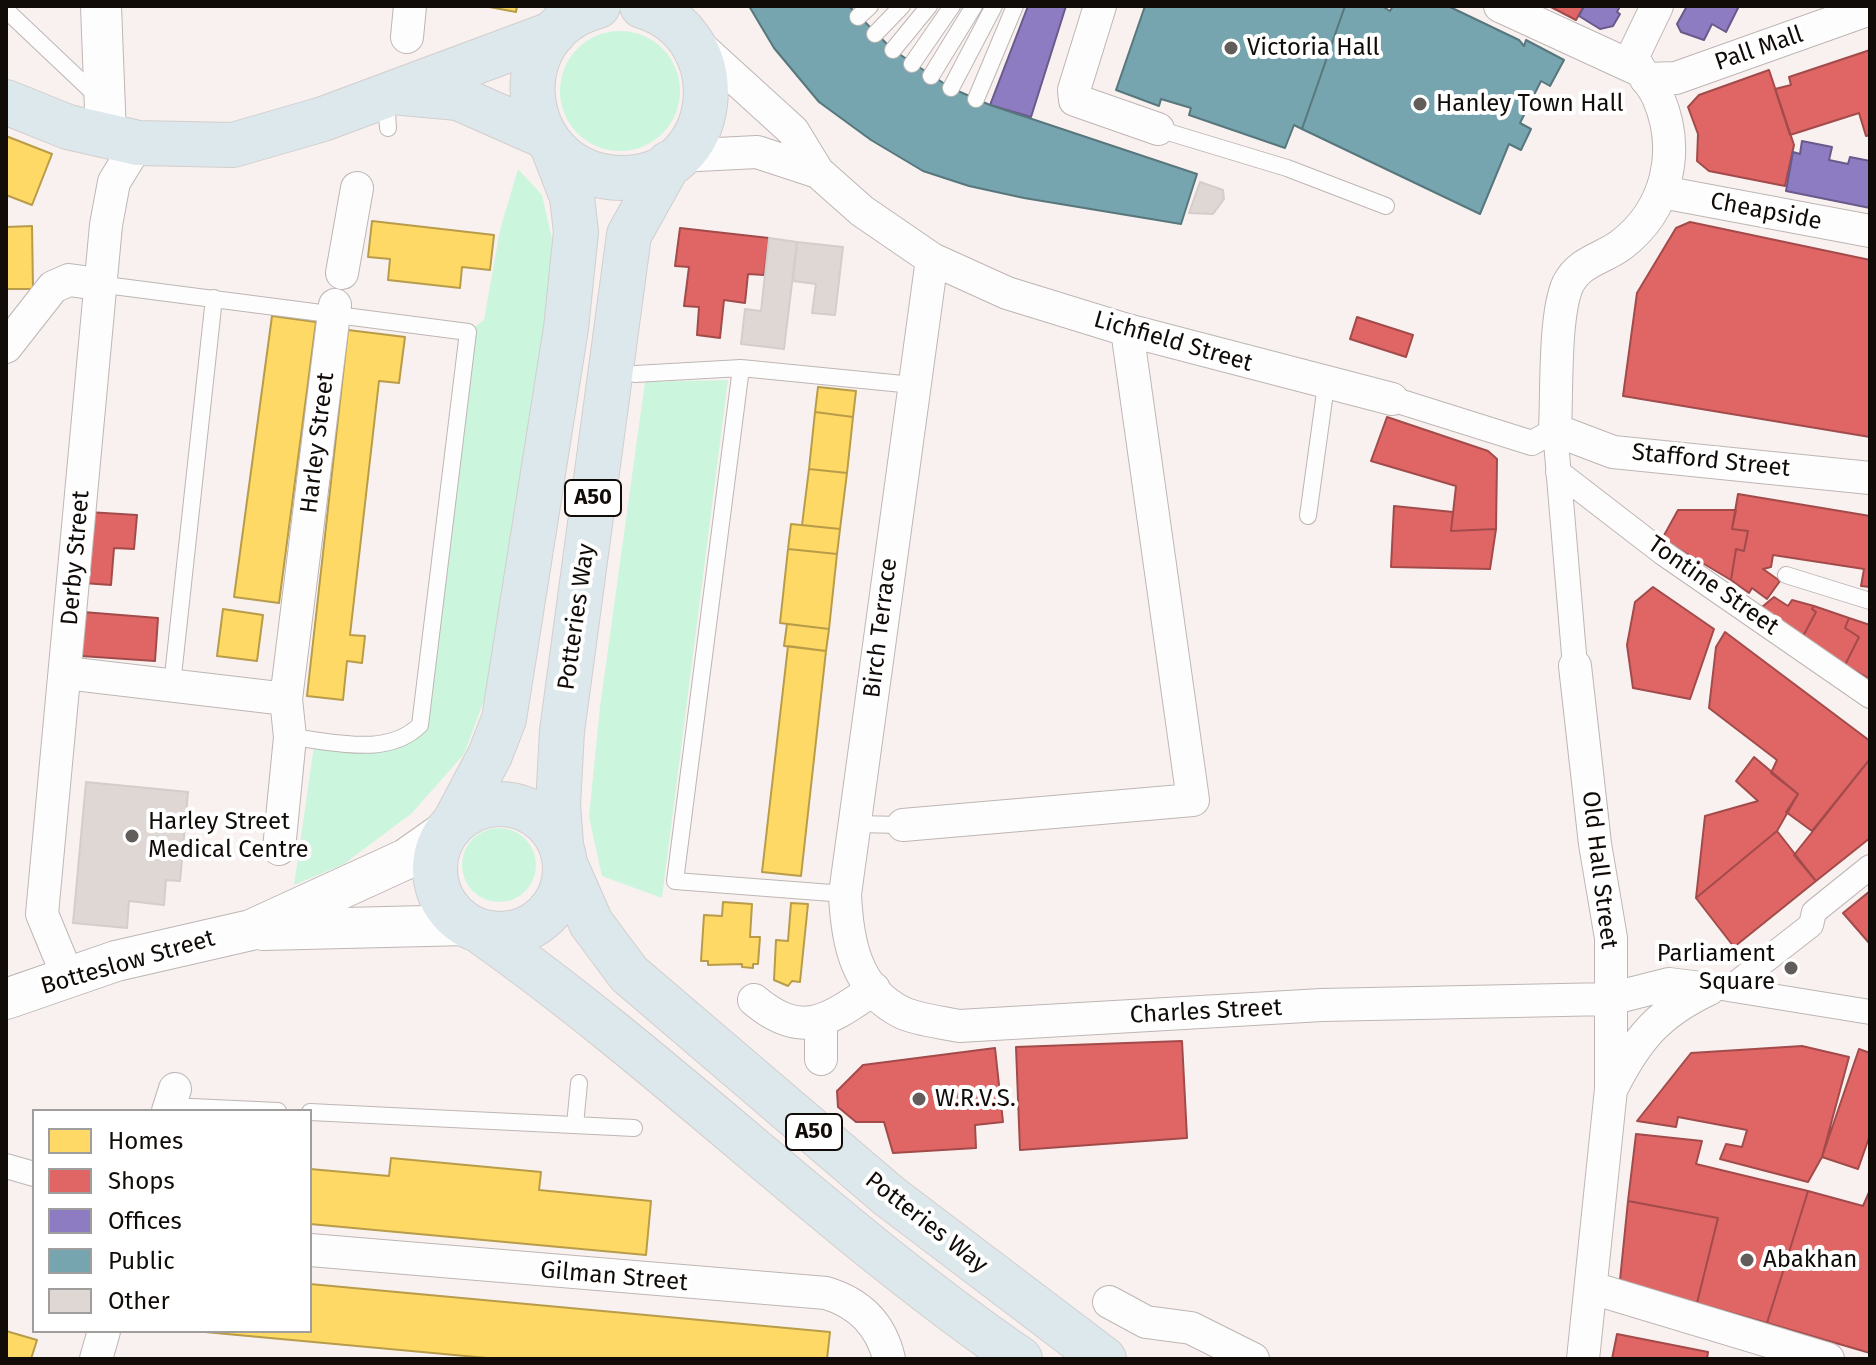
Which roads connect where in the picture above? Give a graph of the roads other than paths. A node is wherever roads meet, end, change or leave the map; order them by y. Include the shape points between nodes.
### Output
1 (101, 6) edge
2 (598, 6) edge
3 (642, 6) edge
4 (902, 6) edge
5 (929, 6) edge
6 (952, 6) edge
7 (974, 6) edge
8 (994, 6) edge
9 (1015, 6) edge
10 (1100, 6) edge
11 (1500, 6) edge
12 (1657, 6) edge
13 (1870, 9) edge
14 (6, 10) edge
15 (554, 33) junction
16 (875, 34) dead end
17 (688, 35) junction
18 (893, 50) dead end
19 (912, 64) dead end
20 (1642, 74) junction
21 (931, 76) dead end
22 (951, 88) dead end
23 (976, 99) dead end
24 (6, 102) edge
25 (388, 105) junction
26 (116, 127) junction
27 (1158, 129) joint
28 (549, 142) junction
29 (674, 159) junction
30 (818, 172) junction
31 (357, 188) dead end
32 (1662, 192) junction
33 (1386, 206) dead end
34 (1870, 231) edge
35 (932, 259) junction
36 (342, 273) joint
37 (98, 284) junction
38 (214, 298) junction
39 (335, 309) junction
40 (1127, 330) junction
41 (6, 347) edge
42 (741, 368) junction
43 (635, 374) dead end
44 (913, 385) junction
45 (1326, 385) junction
46 (1392, 399) joint
47 (1555, 430) junction
48 (1558, 472) junction
49 (1870, 478) edge
50 (1308, 516) dead end
51 (1786, 575) dead end
52 (1870, 601) edge
53 (1575, 666) joint
54 (66, 673) junction
55 (172, 685) junction
56 (1870, 696) edge
57 (286, 699) junction
58 (290, 737) junction
59 (452, 824) junction
60 (855, 824) junction
61 (903, 825) joint
62 (279, 849) dead end
63 (563, 855) junction
64 (1870, 867) edge
65 (845, 894) junction
66 (474, 928) junction
67 (251, 930) junction
68 (68, 977) junction
69 (1720, 988) junction
70 (874, 989) junction
71 (6, 999) edge
72 (1610, 999) junction
73 (754, 1000) dead end
74 (1870, 1012) edge
75 (821, 1023) junction
76 (821, 1059) dead end
77 (579, 1083) dead end
78 (1611, 1089) junction
79 (171, 1102) edge
80 (254, 1109) edge
81 (312, 1112) edge
82 (575, 1125) junction
83 (634, 1128) dead end
84 (6, 1166) edge
85 (32, 1173) edge
86 (312, 1250) edge
87 (1592, 1288) junction
88 (1109, 1302) dead end
89 (104, 1333) edge
90 (889, 1357) edge
91 (97, 1359) edge
92 (1020, 1359) edge
93 (1104, 1359) edge
94 (1253, 1359) edge
95 (1583, 1359) edge
96 (1828, 1359) edge

1 - 26 street
2 - 15 highway via 580,12
3 - 17 highway via 663,14
4 - 16 lane
5 - 18 lane
6 - 19 lane
7 - 21 lane
8 - 22 lane
9 - 23 lane
10 - 27 street via 1075,100
11 - 20 street
12 - 20 street via 1633,56
13 - 20 street, Pall Mall via 1676,78
14 - 26 lane
15 - 25 highway
15 - 28 highway via 538,58 532,86 535,114
17 - 29 highway, Potteries Way via 703,65 706,99 699,128
17 - 30 street, Lichfield Street via 793,131
20 - 32 street via 1665,117 1669,173
24 - 26 highway via 68,127
25 - 26 highway via 233,145
25 - 28 highway via 458,98
26 - 37 street, Derby Street via 114,182
27 - 33 lane via 1287,168
28 - 29 highway via 578,168 605,177 641,176
28 - 59 highway, A50 via 572,197 576,232 566,328 504,719
29 - 30 street, Lichfield Street via 757,152
29 - 63 highway, Potteries Way / A50 via 629,235 562,731 558,805
30 - 35 street, Lichfield Street via 862,211
31 - 36 street, Harley Street
32 - 34 street, Cheapside
32 - 47 street via 1629,238 1577,270 1568,285 1562,307
35 - 40 street, Lichfield Street via 1007,293
35 - 44 street, Birch Terrace
36 - 39 street, Harley Street
37 - 38 lane
37 - 41 street via 69,280 53,287
37 - 54 street, Derby Street
38 - 39 lane
38 - 55 lane
39 - 57 street, Harley Street
39 - 58 lane via 468,332 420,725 394,743
40 - 45 street, Lichfield Street
40 - 61 street via 1193,800
42 - 43 lane
42 - 44 lane
42 - 65 lane via 675,881
44 - 60 street, Birch Terrace
45 - 46 street, Lichfield Street
45 - 50 lane
46 - 47 street, Lichfield Street via 1532,443
47 - 48 street, Old Hall Street
47 - 49 street, Stafford Street via 1613,452
48 - 53 street, Old Hall Street
48 - 56 street, Tontine Street via 1663,553
51 - 52 lane
53 - 72 street, Old Hall Street via 1611,938
54 - 55 street
54 - 68 street, Derby Street via 42,914
55 - 57 street
57 - 58 street, Harley Street
58 - 62 street, Harley Street
59 - 63 highway via 474,809 506,804 528,810 549,825
59 - 66 highway via 436,856 435,878 443,903
59 - 67 street, Botteslow Street via 406,859
60 - 61 lane
60 - 65 street, Birch Terrace
63 - 66 highway via 564,886 542,920 504,935
63 - 93 highway, Potteries Way / A50 via 591,923 629,974 889,1196
64 - 69 street via 1814,912 1811,925
65 - 70 street, Birch Terrace via 848,943
66 - 67 street, Botteslow Street via 385,924 320,931
66 - 92 highway, A50 via 599,1020 854,1235
67 - 68 street, Botteslow Street
68 - 71 street, Botteslow Street
69 - 72 street, Charles Street via 1669,984
69 - 74 street
69 - 78 street via 1670,1009 1631,1052
70 - 72 street, Charles Street via 904,1013 959,1026 1322,1005
70 - 75 street
72 - 78 street, Old Hall Street
73 - 75 street via 777,1019
75 - 76 street
77 - 82 lane
78 - 87 street, Old Hall Street
79 - 80 lane
81 - 82 lane
82 - 83 lane
84 - 85 street
86 - 90 street, Gilman Street via 826,1293 867,1315
87 - 95 street, Old Hall Street
87 - 96 street
88 - 94 street via 1146,1322 1191,1328
89 - 91 street

